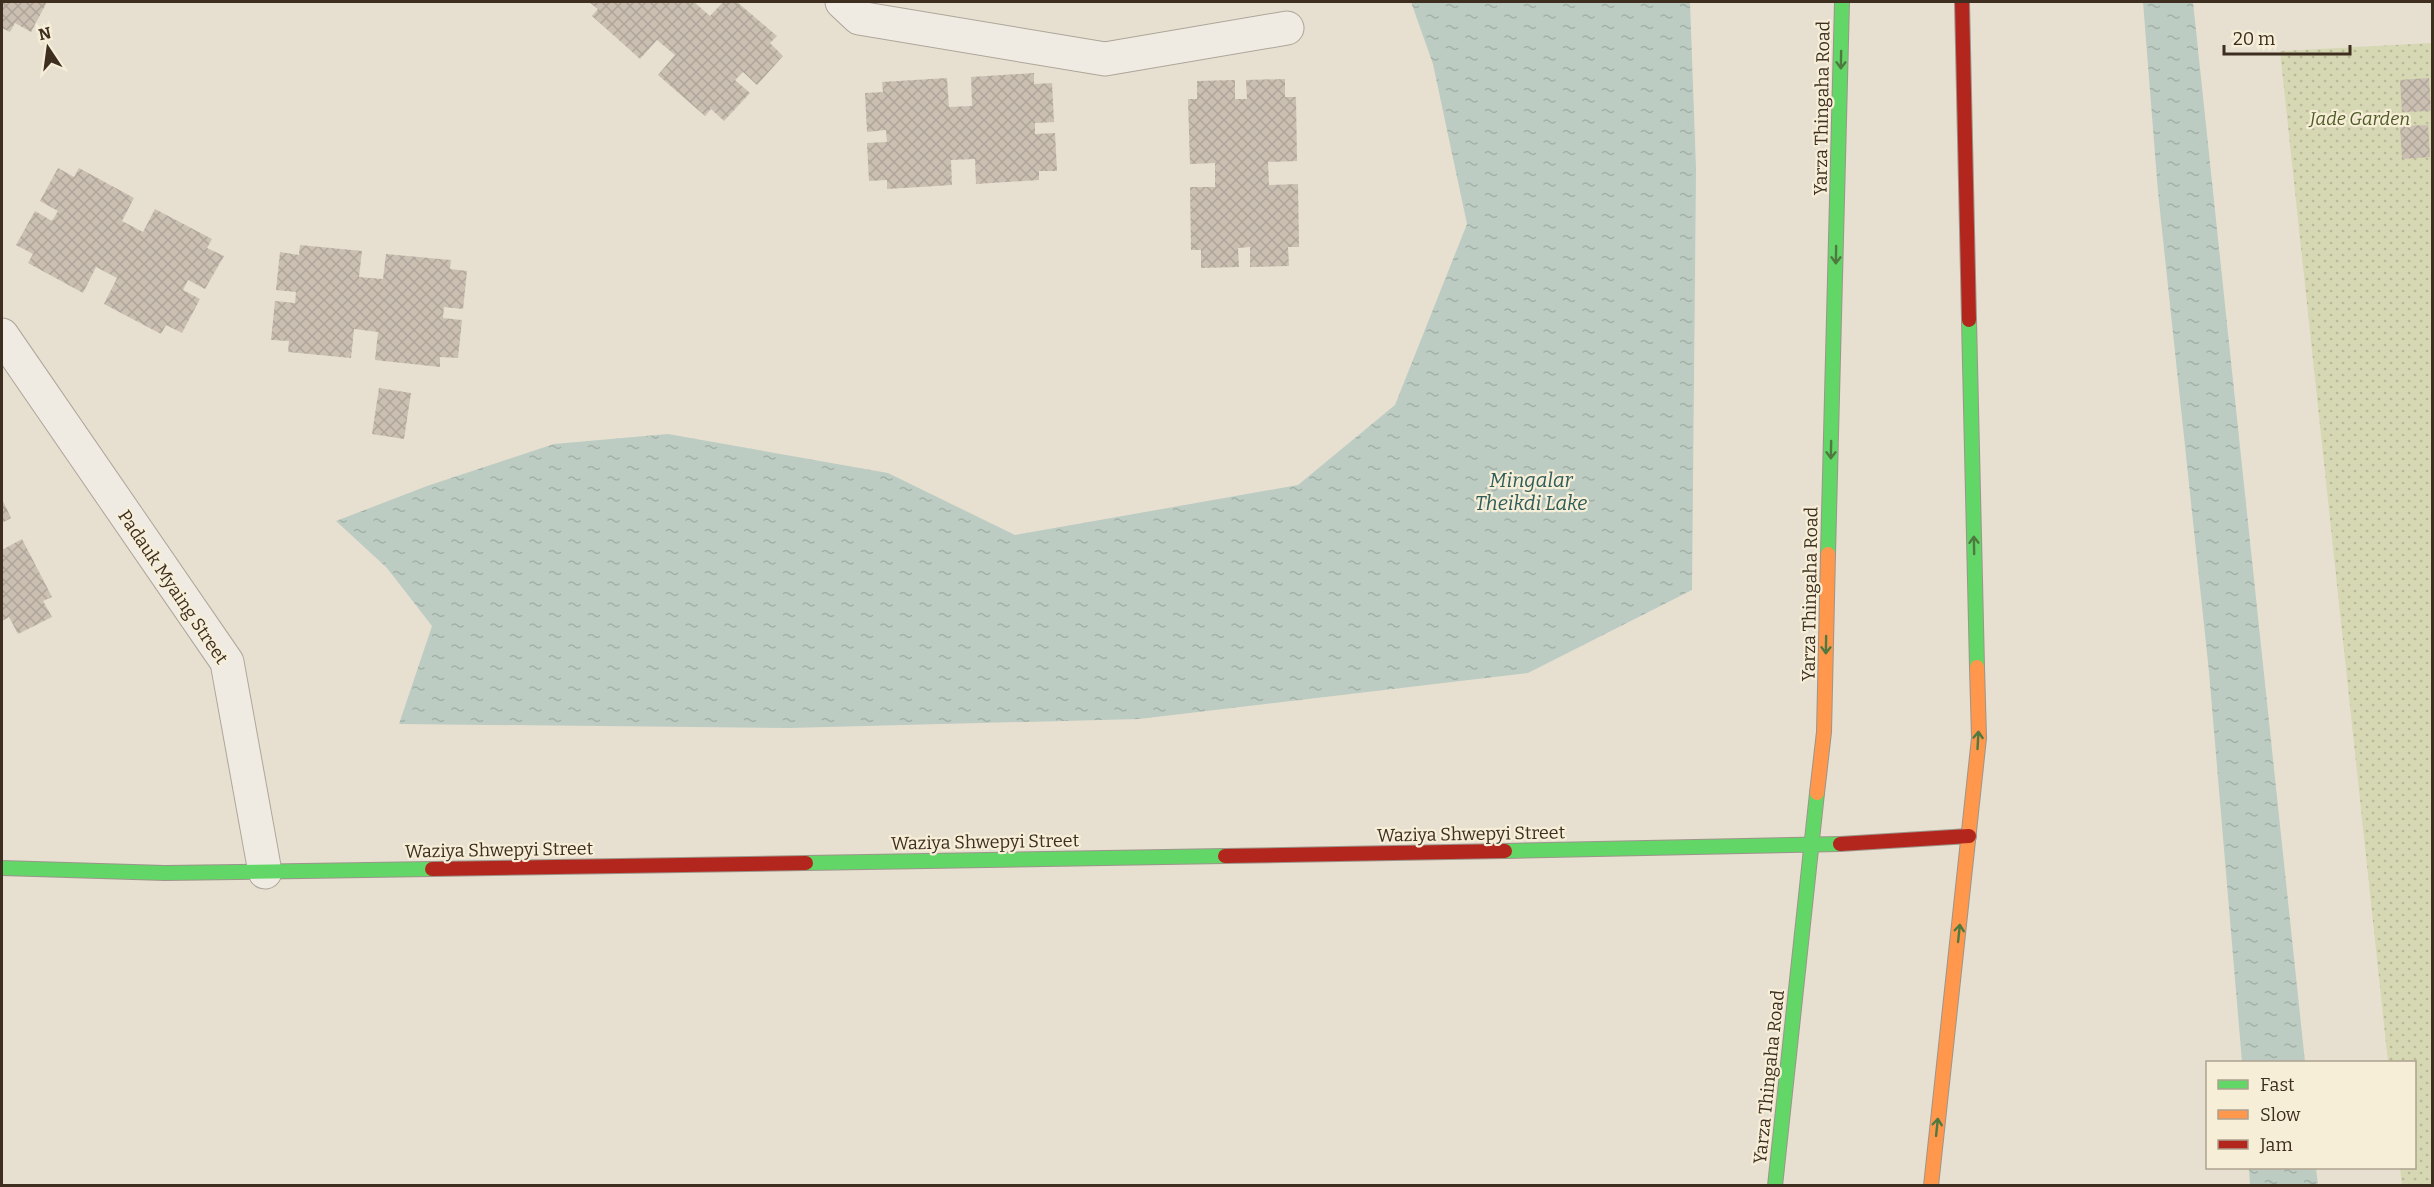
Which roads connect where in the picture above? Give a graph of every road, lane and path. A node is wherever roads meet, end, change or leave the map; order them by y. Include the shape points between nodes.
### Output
1 (842, 2) edge
2 (1842, 2) edge
3 (1962, 2) edge
4 (1287, 28) dead end
5 (2, 334) edge
6 (1969, 836) junction
7 (1812, 846) junction
8 (2, 868) edge
9 (265, 872) junction
10 (1775, 1185) edge
11 (1931, 1185) edge

1 - 4 street via 859,18 1105,59
2 -> 7 main road, Yarza Thingaha Road via 1824,732
6 -> 3 main road via 1979,738
5 - 9 street, Padauk Myaing Street via 226,662
6 - 7 main road, Waziya Shwepyi Street
11 -> 6 main road
7 - 9 main road, Waziya Shwepyi Street
7 - 10 main road, Yarza Thingaha Road
8 - 9 main road, Waziya Shwepyi Street

